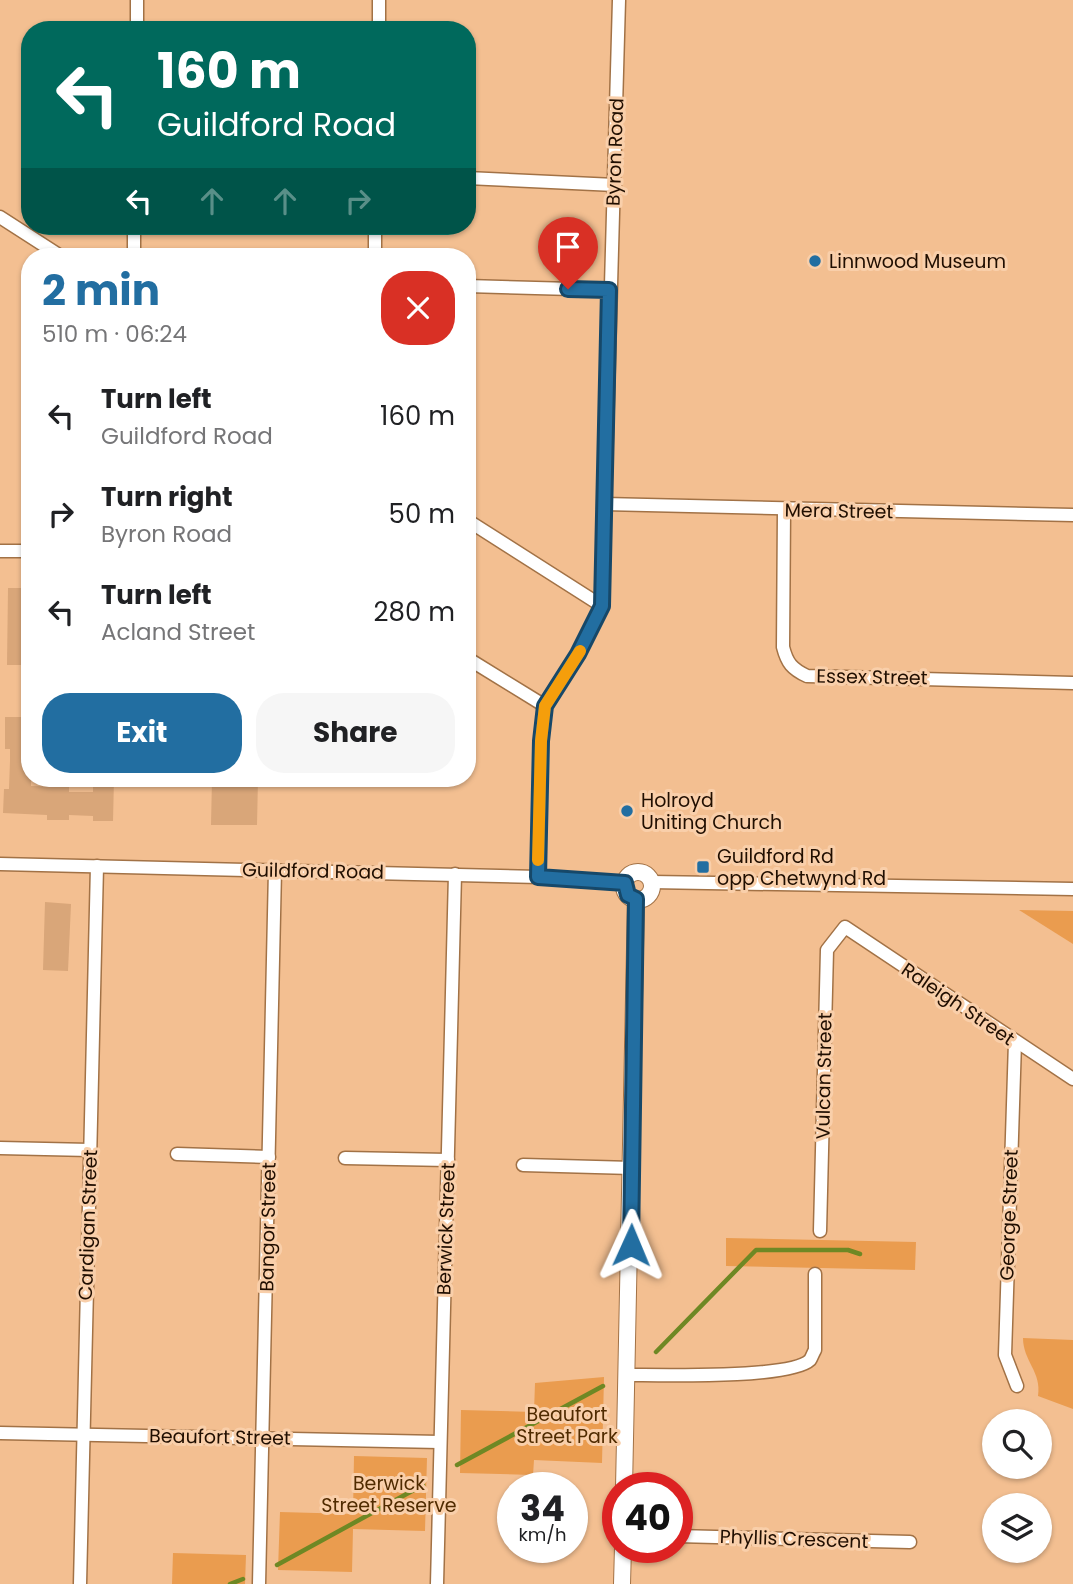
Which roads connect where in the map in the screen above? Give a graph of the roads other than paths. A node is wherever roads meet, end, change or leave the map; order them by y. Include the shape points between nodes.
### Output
1 (137, 0) edge
2 (379, 0) edge
3 (618, 0) edge
4 (137, 21) edge
5 (379, 21) edge
6 (476, 178) edge
7 (615, 185) junction
8 (0, 217) edge
9 (21, 231) edge
10 (28, 235) edge
11 (48, 248) edge
12 (476, 286) edge
13 (609, 290) junction
14 (604, 504) junction
15 (784, 510) junction
16 (1073, 515) edge
17 (476, 526) edge
18 (0, 551) edge
19 (21, 551) edge
20 (602, 606) junction
21 (476, 664) edge
22 (1073, 683) edge
23 (545, 706) junction
24 (0, 864) edge
25 (97, 866) junction
26 (275, 870) junction
27 (455, 874) junction
28 (538, 877) junction
29 (652, 882) junction
30 (625, 883) junction
31 (1073, 889) edge
32 (636, 899) junction
33 (845, 927) joint
34 (1015, 1042) junction
35 (1073, 1079) edge
36 (0, 1148) edge
37 (90, 1150) junction
38 (177, 1154) dead end
39 (269, 1157) junction
40 (345, 1158) dead end
41 (448, 1160) junction
42 (523, 1165) dead end
43 (632, 1168) junction
44 (820, 1231) dead end
45 (815, 1274) dead end
46 (628, 1375) junction
47 (1017, 1386) dead end
48 (0, 1433) edge
49 (82, 1435) junction
50 (263, 1438) junction
51 (440, 1442) junction
52 (625, 1472) edge
53 (693, 1536) edge
54 (910, 1542) dead end
55 (623, 1563) edge
56 (80, 1584) edge
57 (259, 1584) edge
58 (437, 1584) edge
59 (622, 1584) edge

1 - 4 street
2 - 5 street
3 - 7 street, Byron Road
6 - 7 street
7 - 13 street, Byron Road
8 - 9 street
10 - 11 street
12 - 13 street
13 - 14 street, Byron Road
14 - 15 street, Mera Street
14 - 20 street, Byron Road
15 - 16 street, Mera Street
15 - 22 street, Essex Street via 783,647 795,671 807,676
17 - 20 street
18 - 19 street
20 - 23 street, Byron Road
21 - 23 street
23 - 28 street, Byron Road
24 - 25 street, Guildford Road
25 - 26 street, Guildford Road
25 - 37 street, Cardigan Street
26 - 27 street, Guildford Road
26 - 39 street, Bangor Street
27 - 28 street, Guildford Road
27 - 41 street, Berwick Street
28 - 30 street, Guildford Road
29 - 30 street via 638,872 629,875
29 - 31 street
29 - 32 street via 648,895
30 - 32 street via 628,895
32 - 43 street
33 - 34 street, Raleigh Street
33 - 44 street, Vulcan Street via 827,950
34 - 35 street, Raleigh Street
34 - 47 street, George Street via 1005,1355
36 - 37 street
37 - 49 street, Cardigan Street
38 - 39 street
39 - 50 street, Bangor Street
40 - 41 street
41 - 51 street, Berwick Street
42 - 43 street
43 - 46 street
45 - 46 street via 815,1350 810,1360 745,1374
46 - 52 street
48 - 49 street, Beaufort Street
49 - 50 street, Beaufort Street
49 - 56 street, Cardigan Street
50 - 51 street, Beaufort Street
50 - 57 street, Bangor Street
51 - 58 street, Berwick Street
53 - 54 street, Phyllis Crescent
55 - 59 street

